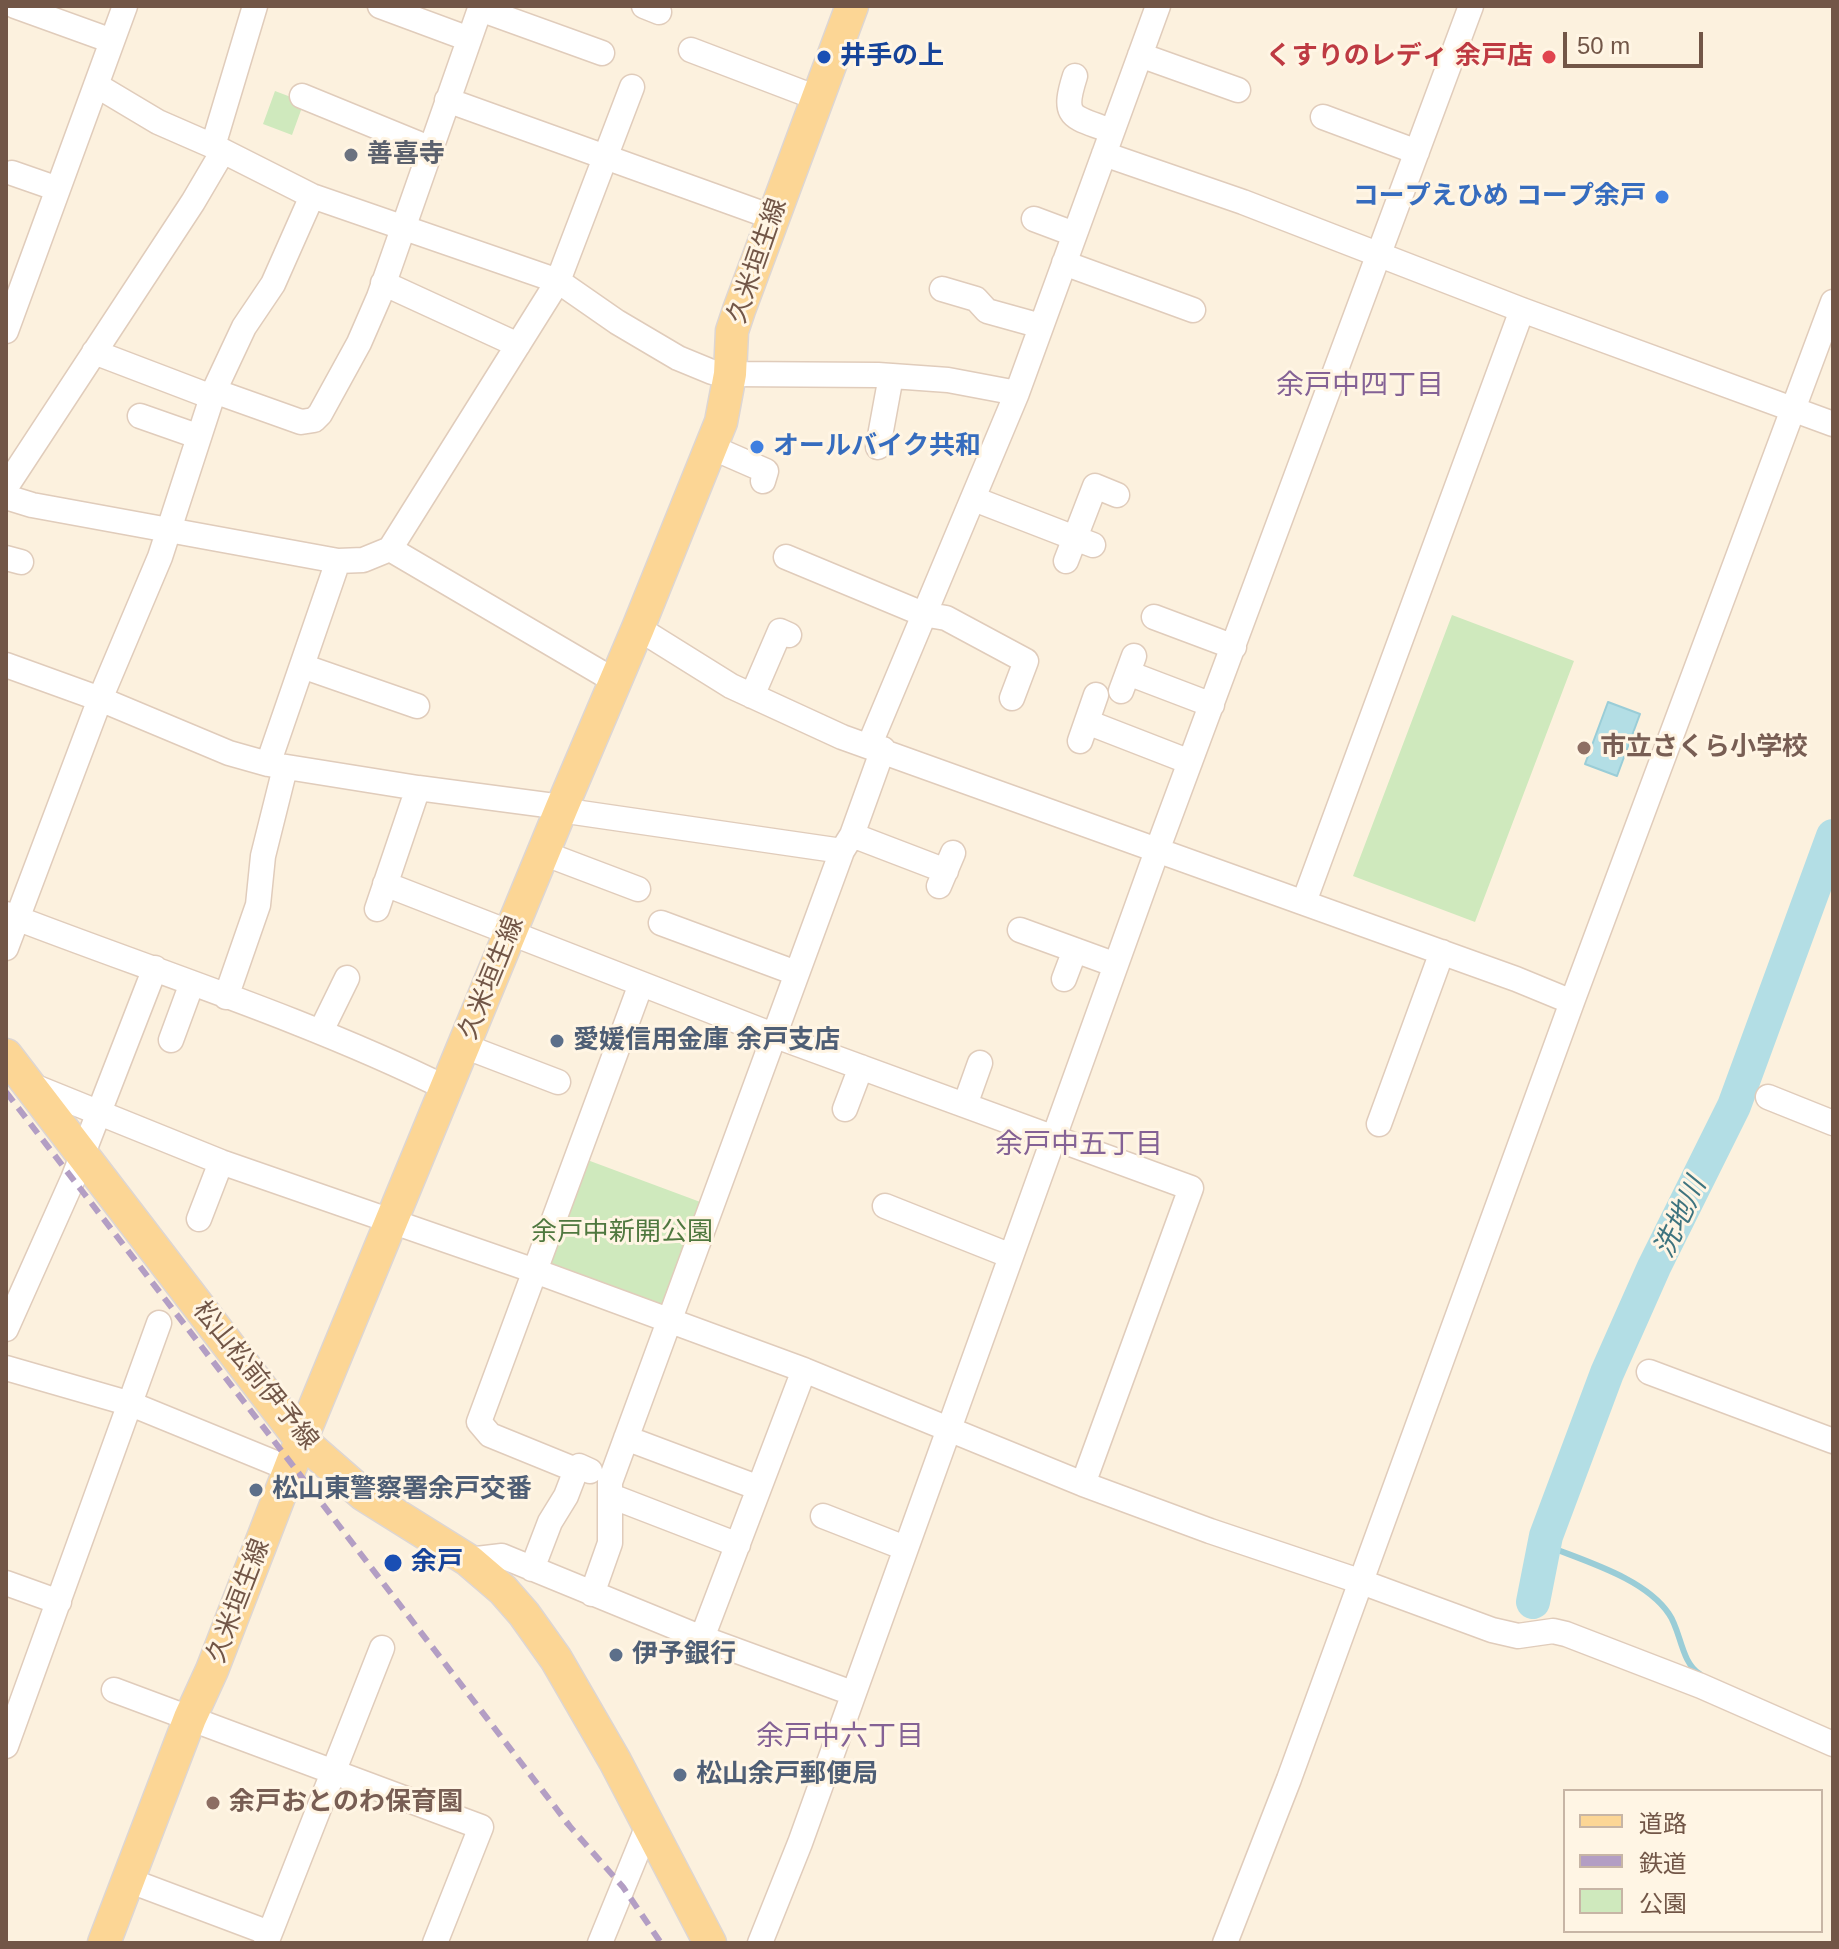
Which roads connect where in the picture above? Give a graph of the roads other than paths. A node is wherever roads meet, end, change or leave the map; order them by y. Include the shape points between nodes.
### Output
1 (15, 6) edge
2 (125, 6) edge
3 (255, 6) edge
4 (852, 6) edge
5 (1158, 6) edge
6 (1471, 6) edge
7 (390, 8) edge
8 (481, 8) edge
9 (469, 39) junction
10 (112, 41) junction
11 (691, 50) dead end
12 (602, 54) dead end
13 (1140, 55) junction
14 (1075, 76) dead end
15 (96, 85) junction
16 (632, 87) dead end
17 (1238, 90) dead end
18 (302, 96) dead end
19 (817, 98) junction
20 (447, 100) junction
21 (1323, 117) dead end
22 (1108, 142) junction
23 (218, 148) junction
24 (429, 148) junction
25 (1417, 152) junction
26 (605, 156) junction
27 (12, 173) dead end
28 (58, 189) junction
29 (312, 196) junction
30 (772, 217) junction
31 (1034, 219) dead end
32 (402, 227) junction
33 (1074, 234) junction
34 (1379, 254) junction
35 (1064, 263) junction
36 (558, 281) junction
37 (383, 283) junction
38 (942, 289) dead end
39 (1833, 302) edge
40 (1193, 310) dead end
41 (1522, 310) junction
42 (1041, 326) junction
43 (6, 331) edge
44 (518, 345) junction
45 (94, 352) junction
46 (730, 374) junction
47 (891, 376) junction
48 (1017, 393) junction
49 (213, 394) junction
50 (1794, 409) junction
51 (140, 416) dead end
52 (1833, 424) edge
53 (197, 436) junction
54 (711, 447) junction
55 (878, 447) dead end
56 (763, 481) dead end
57 (6, 487) edge
58 (1117, 495) dead end
59 (6, 497) edge
60 (974, 499) junction
61 (169, 530) junction
62 (390, 549) junction
63 (786, 557) dead end
64 (338, 561) junction
65 (923, 614) junction
66 (1154, 619) dead end
67 (638, 628) junction
68 (789, 635) dead end
69 (1234, 647) junction
70 (6, 665) edge
71 (302, 666) junction
72 (1128, 673) dead end
73 (615, 681) junction
74 (1096, 695) dead end
75 (752, 696) junction
76 (1012, 698) dead end
77 (100, 699) junction
78 (1212, 705) junction
79 (417, 706) dead end
80 (876, 748) junction
81 (1190, 762) junction
82 (277, 766) junction
83 (418, 788) junction
84 (561, 809) junction
85 (847, 843) junction
86 (1158, 848) junction
87 (543, 853) junction
88 (946, 870) dead end
89 (385, 884) junction
90 (638, 889) dead end
91 (1304, 902) junction
92 (377, 909) dead end
93 (12, 916) edge
94 (661, 923) dead end
95 (1020, 930) dead end
96 (510, 933) junction
97 (6, 948) edge
98 (1075, 950) junction
99 (1442, 952) junction
100 (1116, 965) junction
101 (155, 968) junction
102 (796, 973) junction
103 (347, 978) dead end
104 (1064, 979) dead end
105 (192, 983) junction
106 (641, 984) junction
107 (226, 997) junction
108 (1572, 1002) junction
109 (321, 1031) junction
110 (773, 1035) junction
111 (171, 1040) dead end
112 (464, 1046) junction
113 (6, 1055) edge
114 (980, 1063) dead end
115 (861, 1067) junction
116 (558, 1082) dead end
117 (28, 1084) junction
118 (446, 1088) junction
119 (1768, 1097) dead end
120 (965, 1105) junction
121 (845, 1109) dead end
122 (97, 1112) junction
123 (1833, 1123) edge
124 (1379, 1124) dead end
125 (1054, 1138) junction
126 (82, 1156) junction
127 (221, 1162) junction
128 (885, 1206) dead end
129 (199, 1219) dead end
130 (392, 1220) junction
131 (1011, 1256) junction
132 (535, 1271) junction
133 (668, 1321) junction
134 (159, 1323) dead end
135 (6, 1329) edge
136 (6, 1368) edge
137 (804, 1370) junction
138 (1649, 1372) dead end
139 (131, 1404) junction
140 (949, 1428) junction
141 (626, 1438) junction
142 (1833, 1441) edge
143 (296, 1454) junction
144 (576, 1470) junction
145 (1083, 1484) junction
146 (611, 1487) junction
147 (759, 1488) junction
148 (823, 1516) dead end
149 (738, 1545) junction
150 (905, 1548) junction
151 (468, 1560) junction
152 (532, 1569) junction
153 (1359, 1581) junction
154 (6, 1583) edge
155 (592, 1594) junction
156 (59, 1602) junction
157 (702, 1638) junction
158 (382, 1648) dead end
159 (114, 1690) dead end
160 (852, 1693) junction
161 (11, 1715) edge
162 (190, 1718) junction
163 (1833, 1744) edge
164 (6, 1746) edge
165 (333, 1771) junction
166 (649, 1823) junction
167 (128, 1880) junction
168 (268, 1938) edge
169 (104, 1943) edge
170 (435, 1943) edge
171 (600, 1943) edge
172 (710, 1943) edge
173 (760, 1943) edge
174 (1225, 1943) edge

1 - 10 street
2 - 10 street
3 - 23 street
4 - 19 main road, 久米垣生線
5 - 13 street
6 - 25 street
7 - 9 street
8 - 9 street
8 - 12 street
9 - 20 street
10 - 15 street
11 - 19 street
13 - 17 street
13 - 22 street
14 - 22 street via 1067,99 1072,113
15 - 23 street via 158,122
15 - 28 street
16 - 26 street
18 - 24 street
19 - 30 main road, 久米垣生線
20 - 24 street
20 - 26 street
21 - 25 street
22 - 33 street
22 - 34 street
23 - 29 street
23 - 45 street via 193,202
24 - 32 street
25 - 34 street
26 - 30 street
26 - 36 street
27 - 28 street
28 - 43 street
29 - 32 street
29 - 49 street via 273,284 244,327
30 - 46 main road, 久米垣生線 via 732,331
31 - 33 street
32 - 36 street
32 - 37 street
33 - 35 street
34 - 41 street
34 - 69 street
35 - 40 street
35 - 42 street
36 - 44 street
36 - 46 street via 678,358
37 - 44 street
37 - 49 street via 359,343 314,420 301,422
38 - 42 street via 976,299 987,311
39 - 50 street
41 - 50 street
41 - 91 street
42 - 48 street
44 - 62 street
45 - 49 street
45 - 57 street
46 - 47 street
46 - 54 main road, 久米垣生線
47 - 48 street
47 - 55 street
48 - 60 street
49 - 53 street
50 - 52 street
50 - 108 street
51 - 53 street
53 - 61 street
54 - 56 street via 766,471
54 - 67 main road, 久米垣生線
58 - 60 street via 1095,486 1078,548
59 - 61 street
60 - 65 street
61 - 64 street
61 - 77 street
62 - 64 street via 363,560
62 - 73 street
63 - 65 street
64 - 71 street
65 - 76 street via 946,618 1026,661
65 - 80 street
66 - 69 street
67 - 73 main road, 久米垣生線
67 - 75 street
68 - 75 street via 780,631
69 - 78 street
70 - 77 street
71 - 79 street
71 - 82 street
72 - 78 street
73 - 84 main road, 久米垣生線
74 - 81 street via 1083,732
75 - 80 street
77 - 82 street via 229,753
77 - 93 street
78 - 81 street
80 - 85 street
80 - 86 street
81 - 86 street
82 - 83 street
82 - 107 street via 258,905
83 - 84 street
83 - 89 street
84 - 85 street
84 - 87 main road, 久米垣生線
85 - 88 street
85 - 102 street
86 - 91 street
86 - 100 street
87 - 90 street
87 - 96 main road, 久米垣生線
89 - 92 street
89 - 96 street
91 - 99 street
93 - 97 street
93 - 101 street
94 - 102 street
95 - 98 street
96 - 106 street
96 - 112 main road, 久米垣生線
98 - 100 street
98 - 104 street
99 - 108 street
99 - 124 street
100 - 125 street
101 - 105 street
101 - 122 street
102 - 110 street
103 - 109 street
105 - 107 street
105 - 111 street
106 - 110 street
106 - 132 street
107 - 109 street
108 - 153 street
109 - 118 street
110 - 115 street
110 - 133 street
112 - 116 street
112 - 118 main road, 久米垣生線
113 - 117 main road, 松山松前伊予線
114 - 120 street
115 - 120 street
115 - 121 street
117 - 122 street
117 - 126 main road, 松山松前伊予線
118 - 130 main road, 久米垣生線
119 - 123 street
120 - 125 street
122 - 126 street
122 - 127 street
125 - 131 street
125 - 145 street via 1191,1188
126 - 135 street
126 - 143 main road, 松山松前伊予線
127 - 129 street
127 - 130 street
128 - 131 street
130 - 132 street
130 - 143 main road, 久米垣生線
131 - 140 street
132 - 133 street
132 - 144 street via 479,1422 490,1435
133 - 137 street
133 - 141 street
134 - 139 street
136 - 139 street
137 - 140 street
137 - 147 street
138 - 142 street
139 - 143 street
139 - 156 street
140 - 145 street
140 - 150 street
141 - 146 street
141 - 147 street
143 - 151 main road, 松山松前伊予線
143 - 162 main road, 久米垣生線
144 - 146 street via 579,1466
144 - 152 street
145 - 153 street
146 - 149 street
146 - 155 street via 610,1543
147 - 149 street
148 - 150 street
149 - 157 street
150 - 160 street
151 - 152 street via 502,1556
151 - 166 main road, 松山松前伊予線 via 503,1590 556,1659
152 - 155 street
153 - 163 street via 1506,1634 1566,1634
153 - 174 street
154 - 156 street
155 - 157 street
156 - 161 street
157 - 160 street
158 - 165 street
159 - 162 street
160 - 173 street
161 - 164 street
162 - 165 street
162 - 167 main road, 久米垣生線
165 - 168 street
165 - 170 street via 481,1827
166 - 171 street
166 - 172 main road, 松山松前伊予線
167 - 168 street
167 - 169 main road, 久米垣生線

